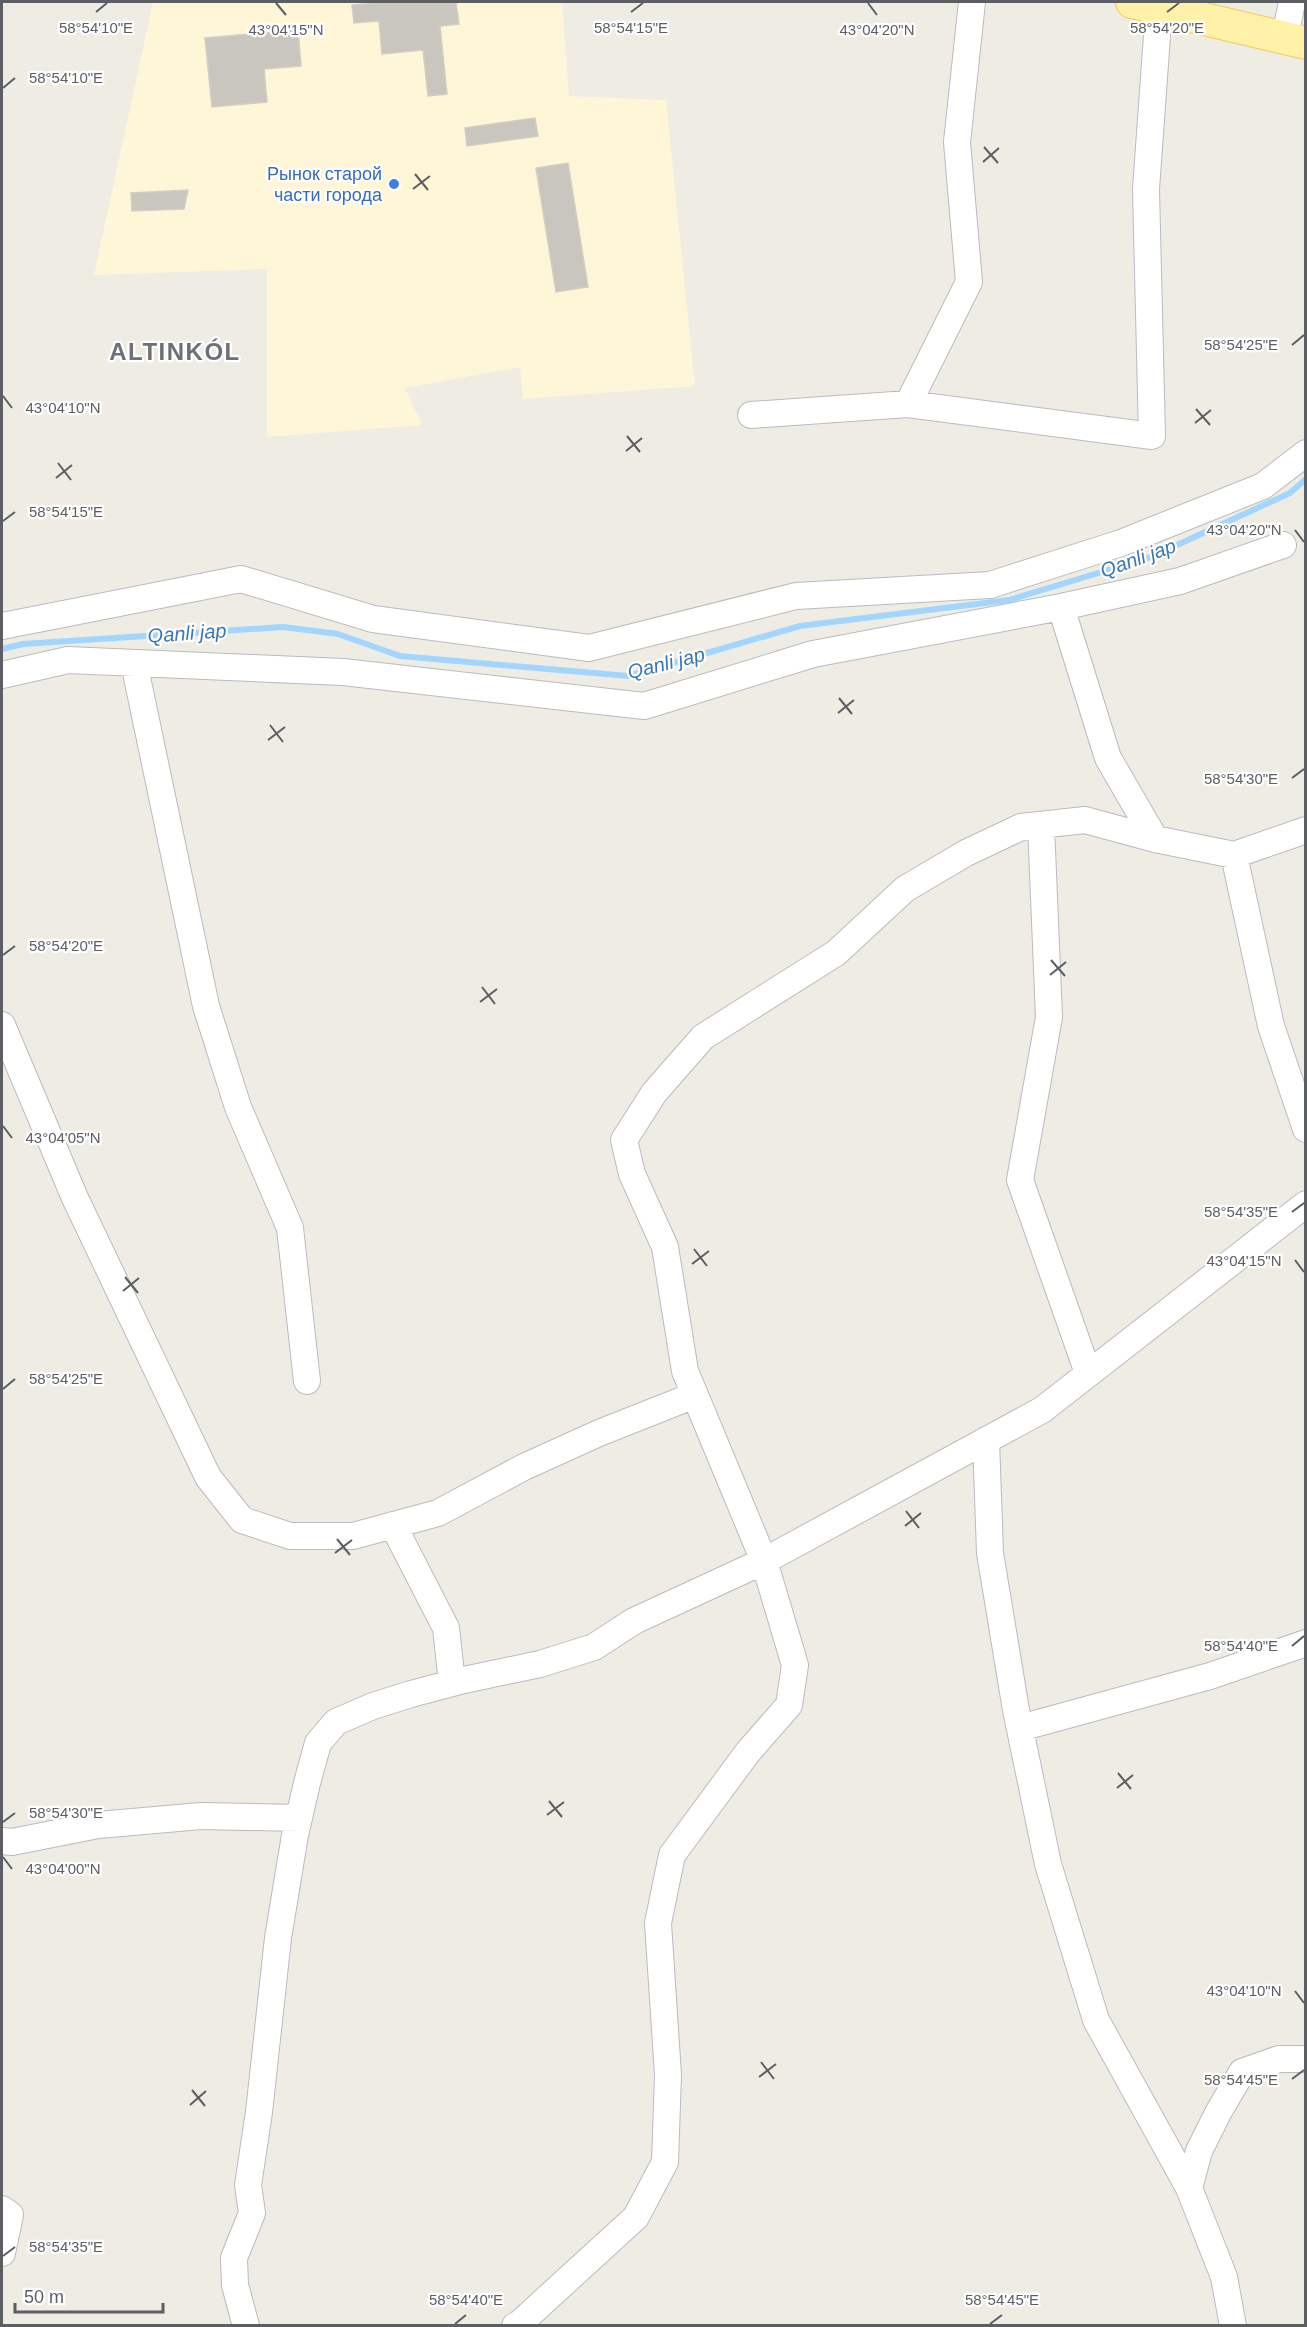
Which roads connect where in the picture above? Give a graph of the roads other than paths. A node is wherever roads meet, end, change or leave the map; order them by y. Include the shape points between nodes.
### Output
1 (972, 2) edge
2 (1292, 2) edge
3 (1145, 4) edge
4 (1295, 40) edge
5 (908, 404) junction
6 (751, 415) dead end
7 (1305, 453) edge
8 (1283, 545) dead end
9 (1061, 607) junction
10 (2, 626) edge
11 (134, 663) junction
12 (2, 675) edge
13 (1041, 825) junction
14 (1305, 830) edge
15 (1155, 839) junction
16 (1234, 855) junction
17 (2, 1025) edge
18 (1305, 1130) edge
19 (1305, 1204) edge
20 (1088, 1373) junction
21 (307, 1381) dead end
22 (695, 1395) junction
23 (986, 1440) junction
24 (393, 1525) junction
25 (764, 1561) junction
26 (1305, 1643) edge
27 (452, 1683) junction
28 (1020, 1728) junction
29 (299, 1818) junction
30 (2, 1841) edge
31 (1305, 2059) edge
32 (1188, 2188) junction
33 (2, 2209) edge
34 (2, 2253) edge
35 (246, 2325) edge
36 (515, 2325) edge
37 (1233, 2325) edge

1 - 5 street via 957,142 969,282
2 - 4 street
3 - 4 main road
3 - 5 street via 1152,436
5 - 6 street
7 - 10 street via 1263,486 1121,543 990,585 796,596 589,648 373,619 241,579
8 - 9 street via 1180,581
9 - 11 street via 813,654 644,706 343,672
9 - 15 street via 1108,758
11 - 12 street via 68,660
11 - 21 street via 206,1006 238,1107 290,1228
13 - 15 street via 1085,820
13 - 20 street via 1049,1017 1020,1180
13 - 22 street via 1021,827 905,889 836,953 704,1037 654,1093 624,1140 632,1174 665,1247 685,1371
14 - 16 street
15 - 16 street
16 - 18 street via 1271,1026
17 - 24 street via 75,1198 208,1477 242,1520 290,1536 353,1536
19 - 20 street
20 - 23 street via 1042,1410
22 - 24 street via 524,1467 438,1513
22 - 25 street
23 - 25 street
23 - 28 street via 990,1553
24 - 27 street via 446,1628
25 - 27 street via 634,1621 594,1647 540,1664
25 - 36 street via 795,1665 789,1705 748,1752 672,1855 658,1923 668,2075 665,2162 636,2217
26 - 28 street via 1210,1676
27 - 29 street via 373,1706 336,1722 318,1743
28 - 32 street via 1048,1864 1096,2020
29 - 30 street via 201,1816 98,1825
29 - 35 street via 278,1938 248,2185 252,2213 234,2258 235,2285
31 - 32 street via 1279,2059 1242,2072 1199,2151
32 - 37 street via 1224,2277
33 - 34 street via 10,2215

